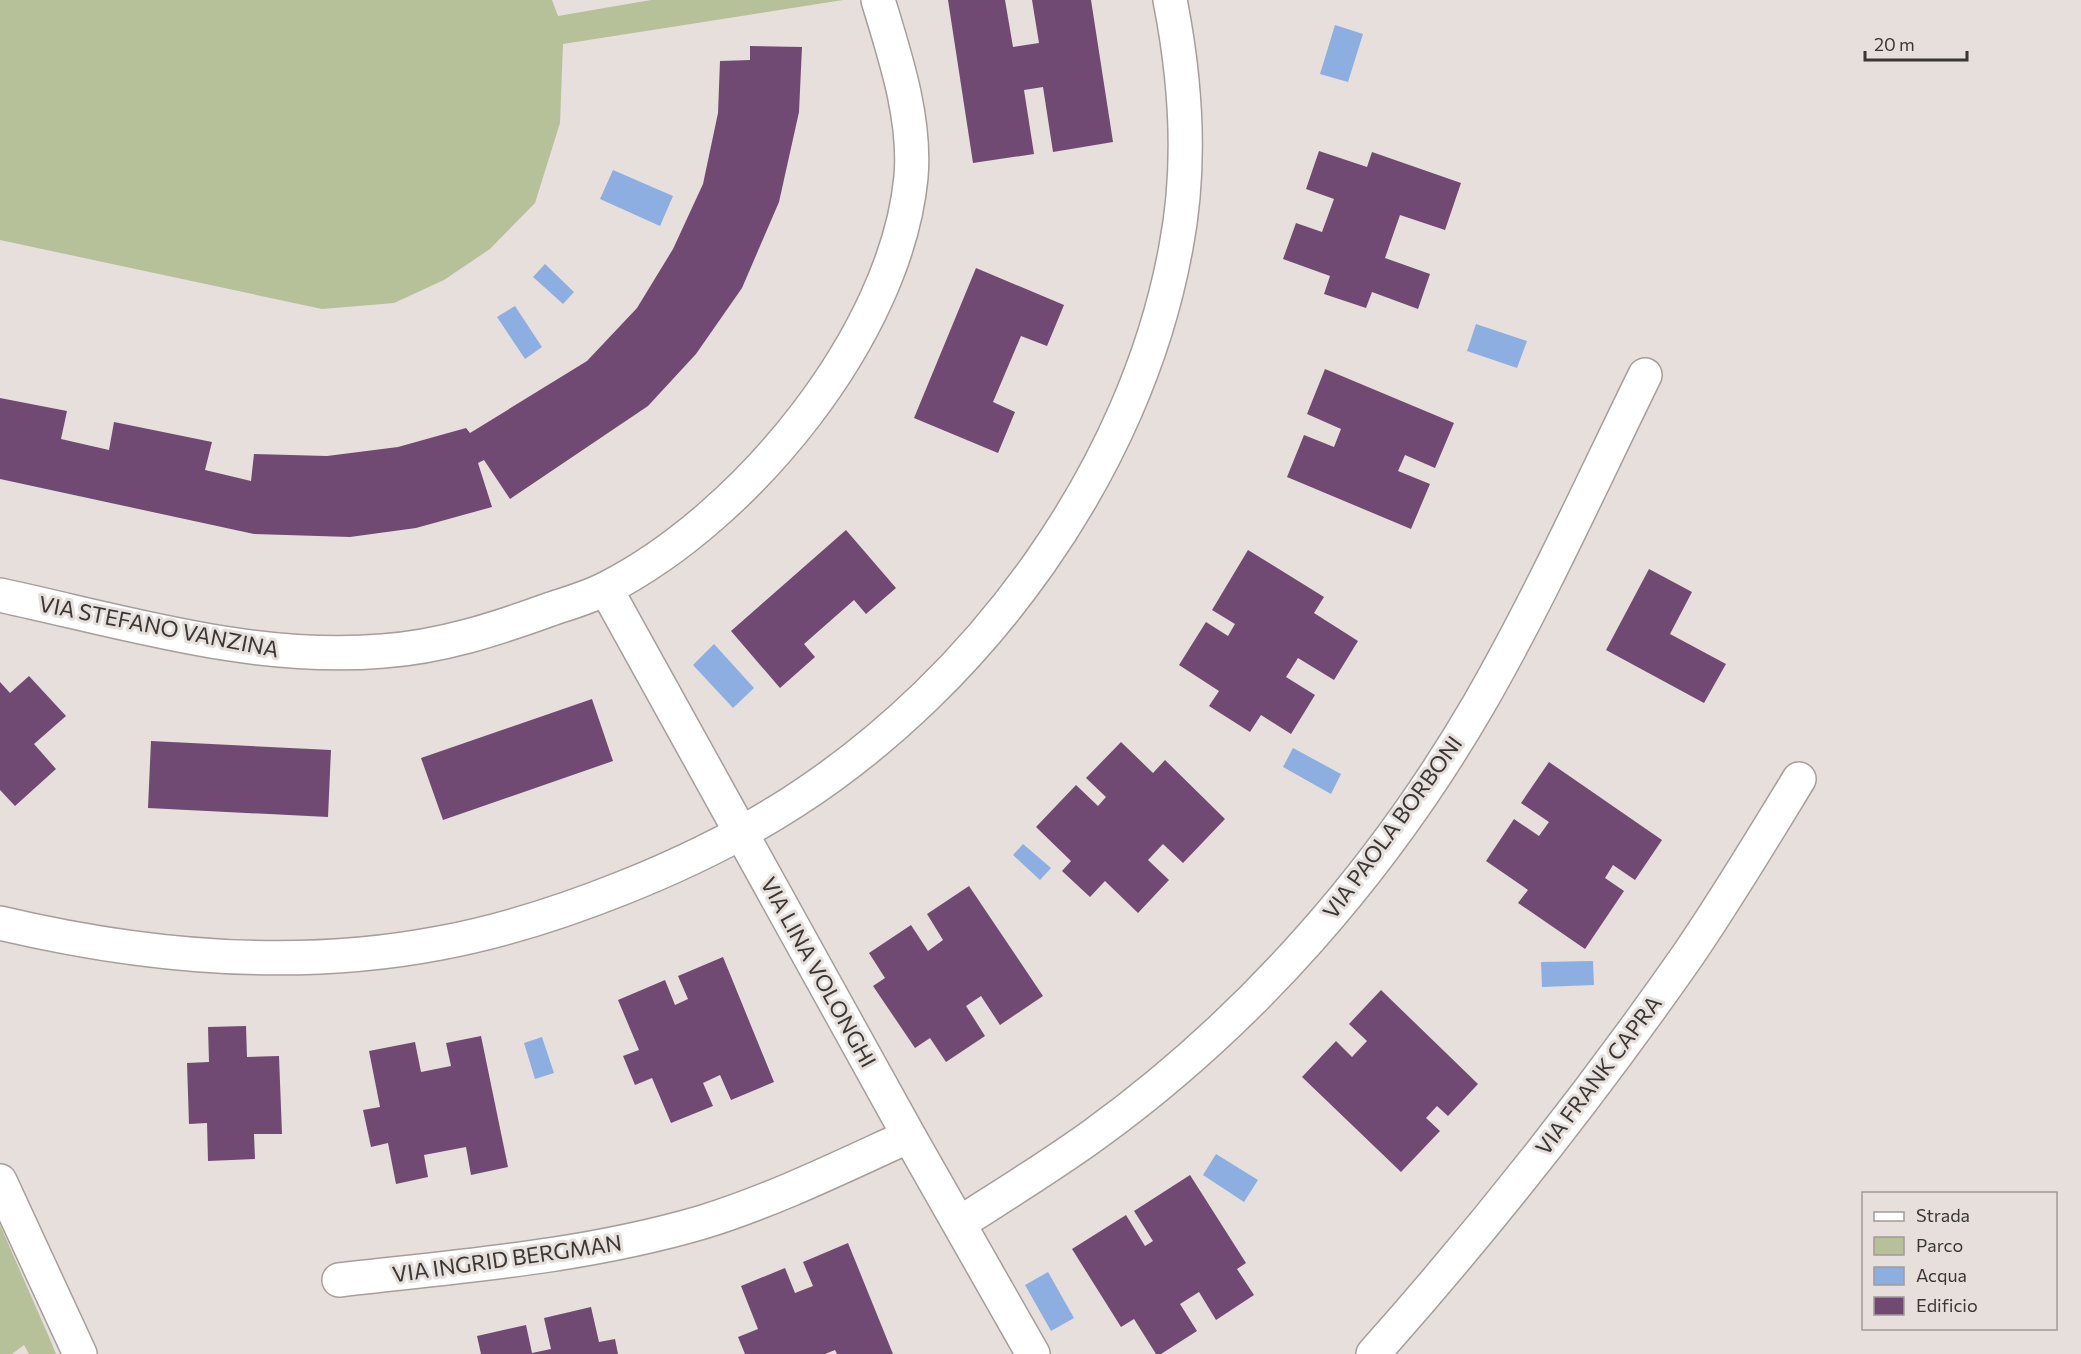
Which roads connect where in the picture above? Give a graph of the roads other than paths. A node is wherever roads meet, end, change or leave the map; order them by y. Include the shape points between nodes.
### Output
1 (878, 0) edge
2 (1170, 0) edge
3 (1645, 375) dead end
4 (606, 589) junction
5 (0, 595) edge
6 (1799, 779) dead end
7 (742, 833) junction
8 (0, 923) edge
9 (909, 1136) junction
10 (0, 1181) edge
11 (960, 1223) junction
12 (339, 1280) dead end
13 (80, 1354) edge
14 (1033, 1354) edge
15 (1373, 1354) edge

1 - 4 street, VIA STEFANO VANZINA via 907,111 911,148 905,212 886,278 839,366 769,459 707,522
2 - 7 street via 1184,102 1184,180 1177,245 1142,369 1095,471 1058,538 1020,591 928,692 844,766
3 - 11 street, VIA PAOLA BORBONI via 1479,704 1421,795 1330,916 1237,1014 1134,1104
4 - 5 street, VIA STEFANO VANZINA via 447,642 341,654 240,646
4 - 7 street, VIA LINA VOLONGHI
6 - 15 street, VIA FRANK CAPRA via 1708,925 1637,1026 1519,1179
7 - 8 street via 605,894 543,916 415,948 289,958 225,957 101,945
7 - 9 street, VIA LINA VOLONGHI
9 - 11 street, VIA LINA VOLONGHI
9 - 12 street, VIA INGRID BERGMAN via 784,1193 647,1237 538,1258
10 - 13 street
11 - 14 street, VIA LINA VOLONGHI

